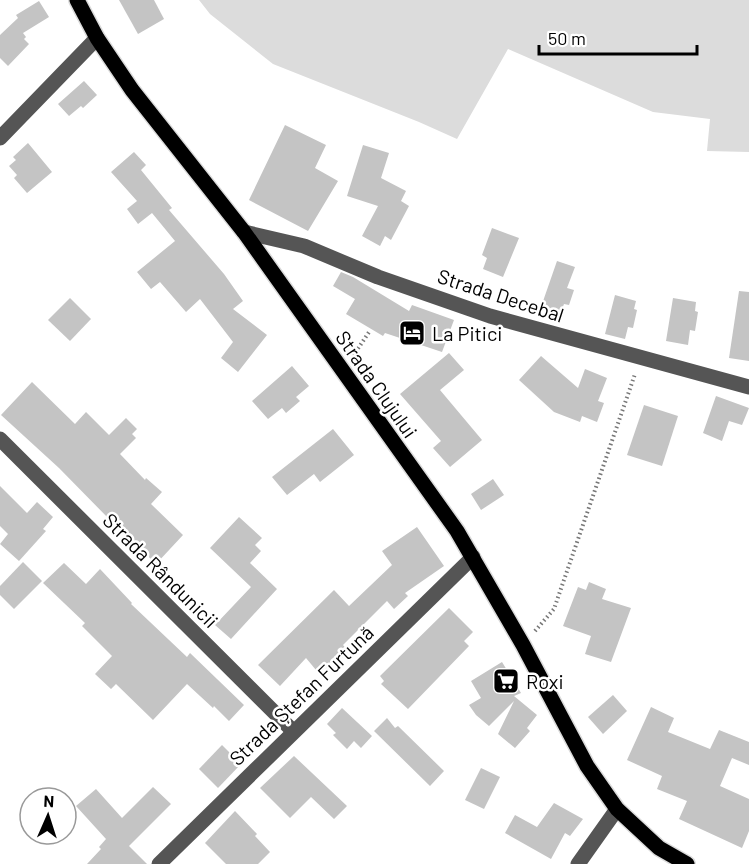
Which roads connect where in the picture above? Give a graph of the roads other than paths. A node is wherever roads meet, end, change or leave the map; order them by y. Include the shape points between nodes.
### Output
1 (77, 0) edge
2 (97, 38) junction
3 (0, 138) edge
4 (243, 232) junction
5 (749, 387) edge
6 (0, 439) edge
7 (473, 557) junction
8 (293, 731) junction
9 (617, 809) junction
10 (159, 864) edge
11 (578, 864) edge
12 (687, 864) edge

1 - 2 main road, Strada Clujului
2 - 3 street
2 - 4 main road, Strada Clujului via 132,90
4 - 5 street, Strada Decebal via 304,246 490,316
4 - 7 main road, Strada Clujului
6 - 8 street, Strada Rândunicii
7 - 8 street, Strada Ștefan Furtună
7 - 9 main road, Strada Clujului via 587,766
8 - 10 street, Strada Ștefan Furtună
9 - 11 street
9 - 12 main road, Strada Clujului via 659,848

